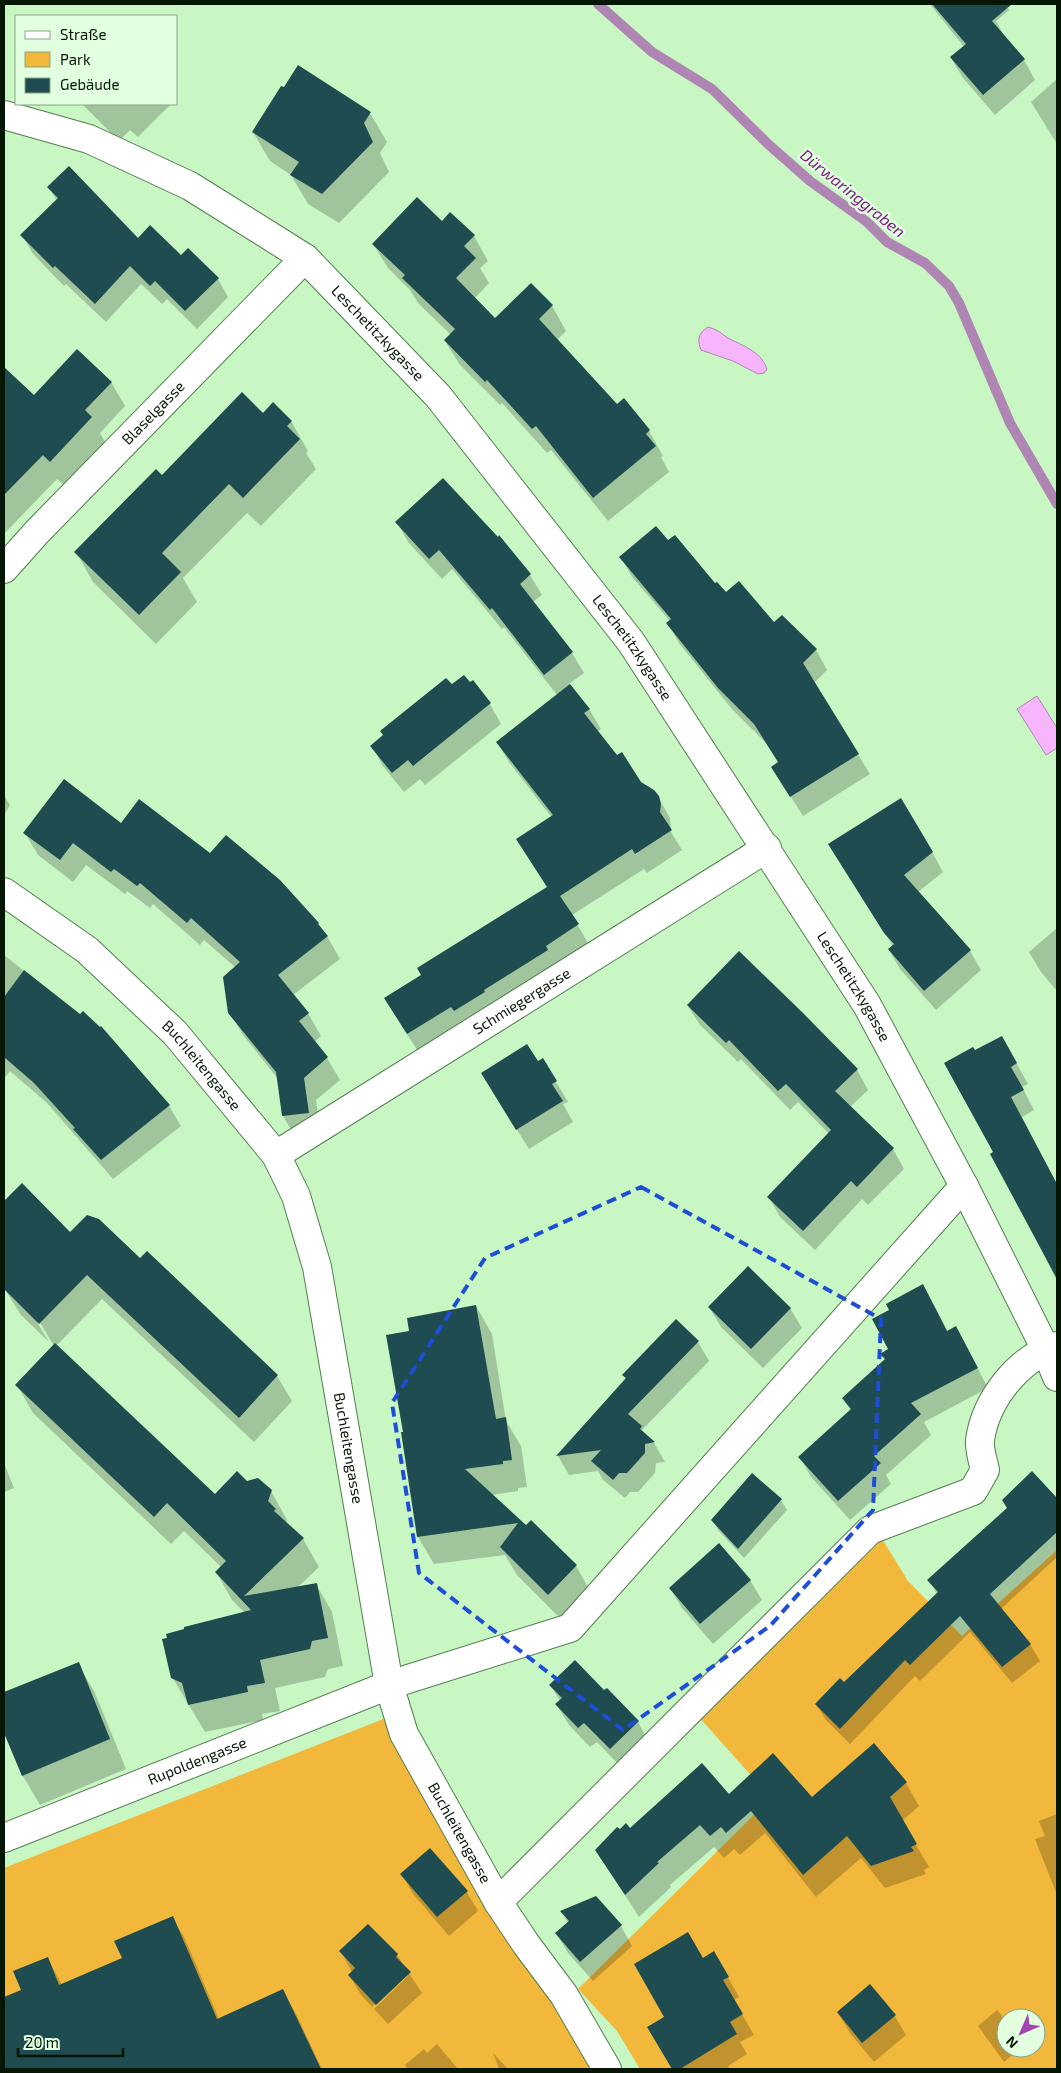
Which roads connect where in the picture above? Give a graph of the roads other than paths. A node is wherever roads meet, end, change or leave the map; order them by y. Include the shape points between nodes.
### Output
1 (4, 115) edge
2 (305, 258) junction
3 (4, 569) edge
4 (766, 848) junction
5 (4, 892) edge
6 (276, 1155) junction
7 (964, 1186) junction
8 (1052, 1348) edge
9 (1057, 1378) edge
10 (389, 1685) junction
11 (4, 1838) edge
12 (498, 1902) junction
13 (608, 2069) edge

1 - 2 street, Leschetitzkygasse via 89,140 190,186
2 - 3 street, Blaselgasse
2 - 4 street, Leschetitzkygasse via 438,396 631,642
4 - 6 street, Schmiegergasse
4 - 7 street, Leschetitzkygasse via 867,1005
5 - 6 street, Buchleitengasse via 87,950 175,1033
6 - 10 street, Buchleitengasse via 296,1196 317,1267
7 - 8 street, Leschetitzkygasse
7 - 10 street, Rupoldengasse via 570,1628
8 - 9 street, Leschetitzkygasse
8 - 12 street via 1012,1375 991,1404 980,1441 985,1470 973,1491 870,1530
10 - 11 street, Rupoldengasse
10 - 12 street, Buchleitengasse via 404,1734
12 - 13 street, Buchleitengasse via 564,1995

